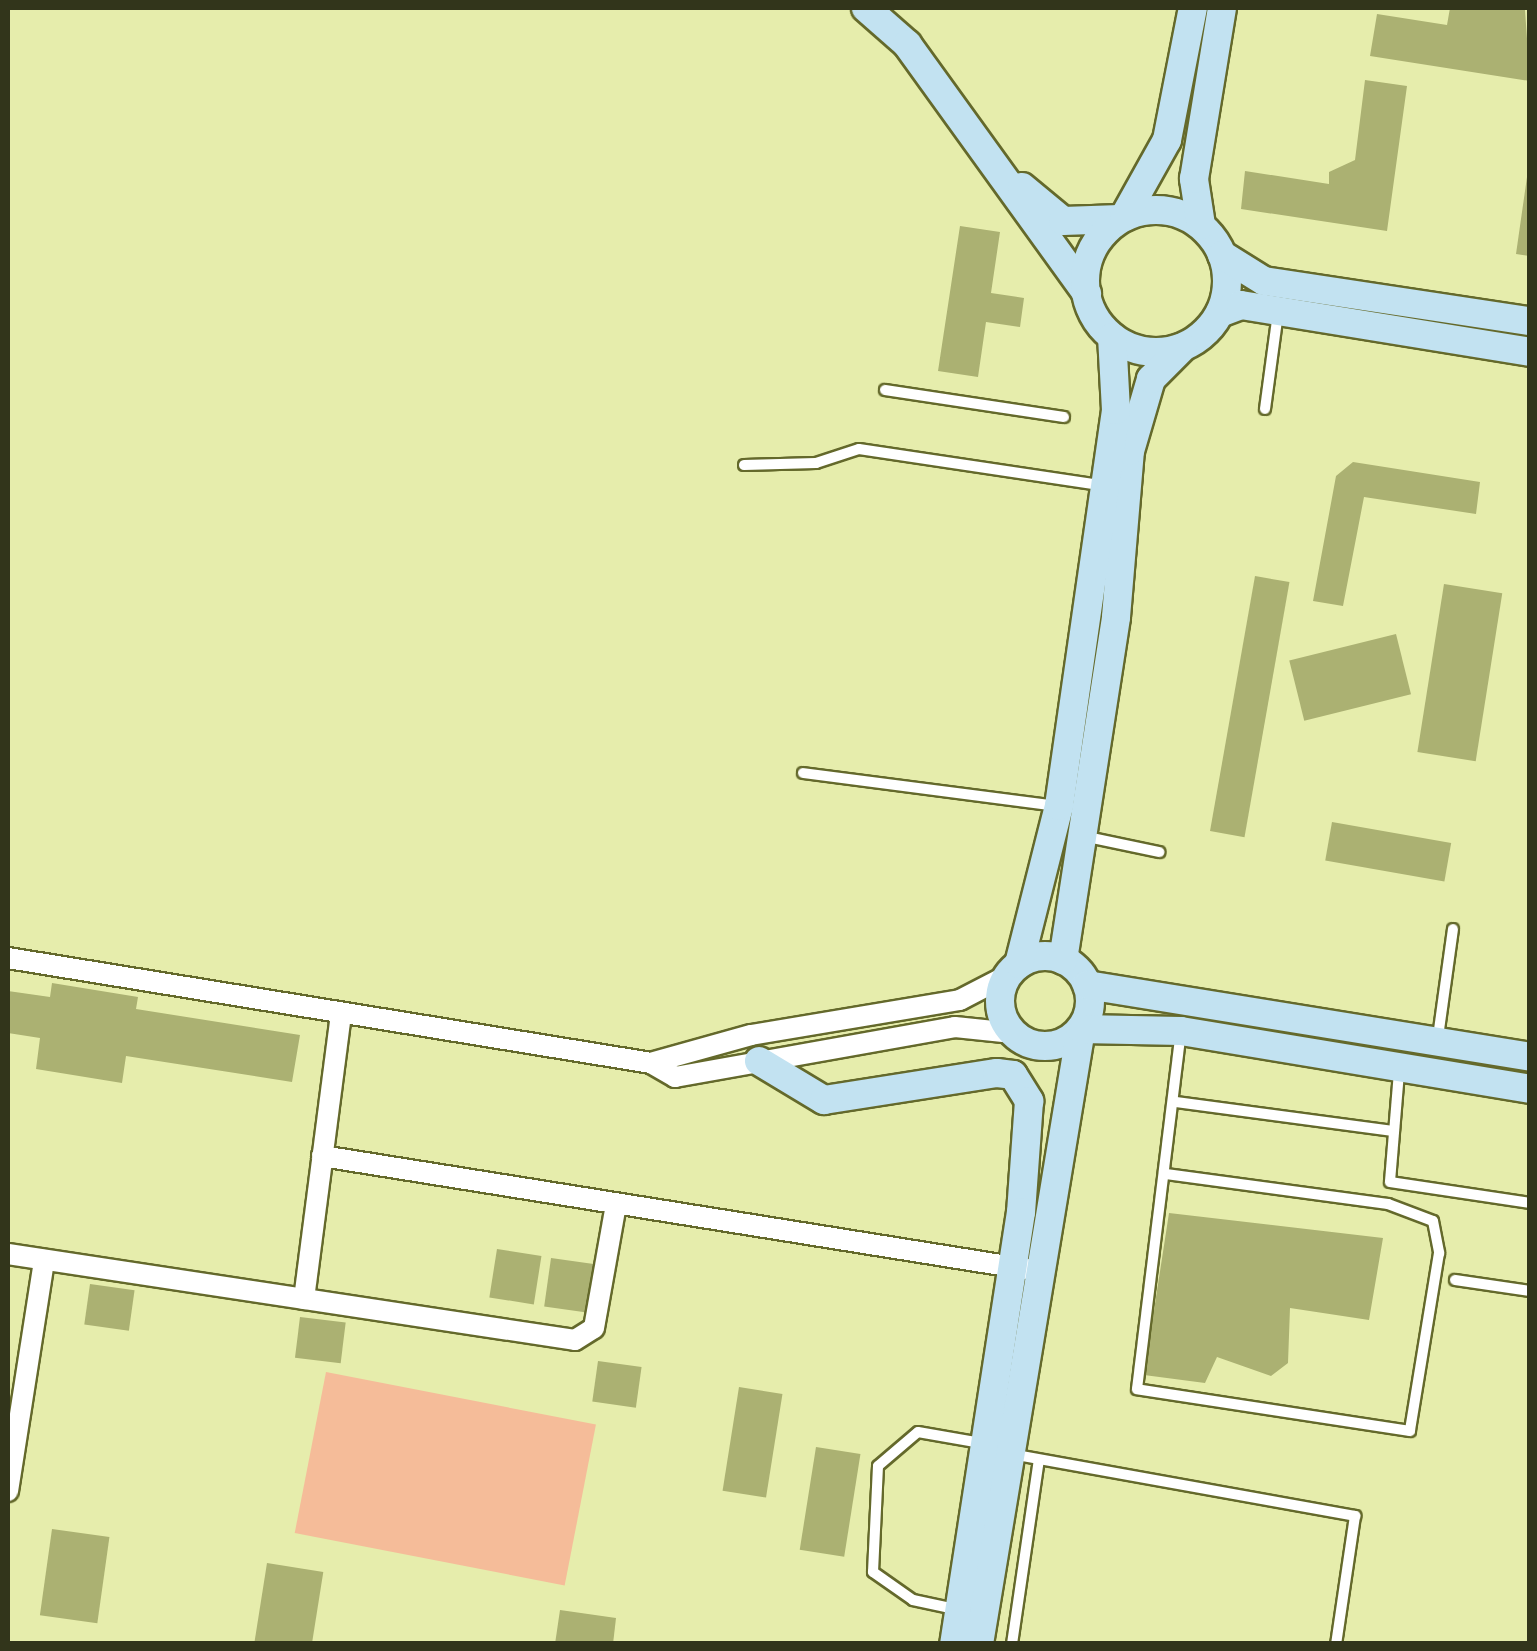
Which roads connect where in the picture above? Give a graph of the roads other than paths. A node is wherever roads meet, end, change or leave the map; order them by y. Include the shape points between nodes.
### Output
1 (866, 8) edge
2 (1193, 8) edge
3 (1222, 8) edge
4 (1002, 170) junction
5 (1122, 218) junction
6 (1201, 225) junction
7 (1222, 255) junction
8 (1087, 294) junction
9 (1278, 312) junction
10 (1220, 313) junction
11 (1530, 322) edge
12 (1112, 337) junction
13 (1183, 347) junction
14 (1530, 352) edge
15 (885, 390) dead end
16 (1265, 409) dead end
17 (1064, 417) dead end
18 (744, 465) dead end
19 (1101, 485) junction
20 (803, 774) dead end
21 (1060, 806) junction
22 (1081, 836) junction
23 (1159, 852) dead end
24 (1453, 930) dead end
25 (8, 958) edge
26 (1064, 960) junction
27 (1014, 970) junction
28 (1087, 986) junction
29 (341, 1012) junction
30 (1081, 1029) junction
31 (1181, 1031) junction
32 (1012, 1033) junction
33 (1438, 1043) junction
34 (755, 1048) junction
35 (1530, 1056) edge
36 (1399, 1072) junction
37 (1530, 1089) edge
38 (1176, 1102) junction
39 (1393, 1131) junction
40 (322, 1156) junction
41 (1166, 1174) junction
42 (1530, 1202) edge
43 (616, 1204) junction
44 (8, 1254) edge
45 (44, 1260) junction
46 (1026, 1269) junction
47 (1455, 1280) dead end
48 (1530, 1291) edge
49 (304, 1298) junction
50 (1012, 1453) junction
51 (8, 1491) edge
52 (960, 1610) junction
53 (954, 1644) edge
54 (978, 1644) edge
55 (1012, 1644) edge
56 (1336, 1644) edge

1 - 4 street via 907,44
2 - 5 street via 1167,140
3 - 6 street via 1194,180
4 - 5 street via 1064,221
4 - 8 street
5 - 6 street via 1164,210
5 - 8 street via 1096,242
6 - 7 street
7 - 10 street
7 - 11 street via 1264,281
8 - 12 street
9 - 10 street via 1241,305
9 - 14 street
9 - 16 lane
10 - 13 street
12 - 13 street via 1146,352
12 - 19 street via 1116,410
13 - 22 street via 1151,379 1130,451 1116,617
15 - 17 lane
18 - 19 lane via 816,464 860,449
19 - 21 street
20 - 21 lane
21 - 27 street
22 - 23 lane
22 - 26 street
24 - 33 lane
25 - 29 street
26 - 27 street
26 - 28 street
27 - 32 street via 1000,1005
27 - 34 street via 960,1000
28 - 30 street
28 - 33 street
29 - 34 street via 651,1063 675,1077
29 - 40 street
30 - 31 street
30 - 32 street via 1040,1046
30 - 46 street
31 - 36 street
31 - 38 lane
32 - 34 street via 955,1028
33 - 35 street
34 - 46 street via 824,1100 970,1074 1014,1076 1029,1101
36 - 37 street
36 - 39 lane
38 - 39 lane
38 - 41 lane
39 - 42 lane via 1390,1182
40 - 43 street
40 - 49 street
41 - 41 lane via 1137,1390 1410,1432 1439,1253 1433,1222 1388,1204
43 - 46 street
43 - 49 street via 594,1328 575,1340
44 - 45 street
45 - 49 street
45 - 51 street
46 - 50 street
47 - 48 lane
50 - 52 street
50 - 52 lane via 918,1432 878,1466 874,1572 912,1600
50 - 54 street
50 - 55 lane
50 - 56 lane via 1355,1516
52 - 53 street

